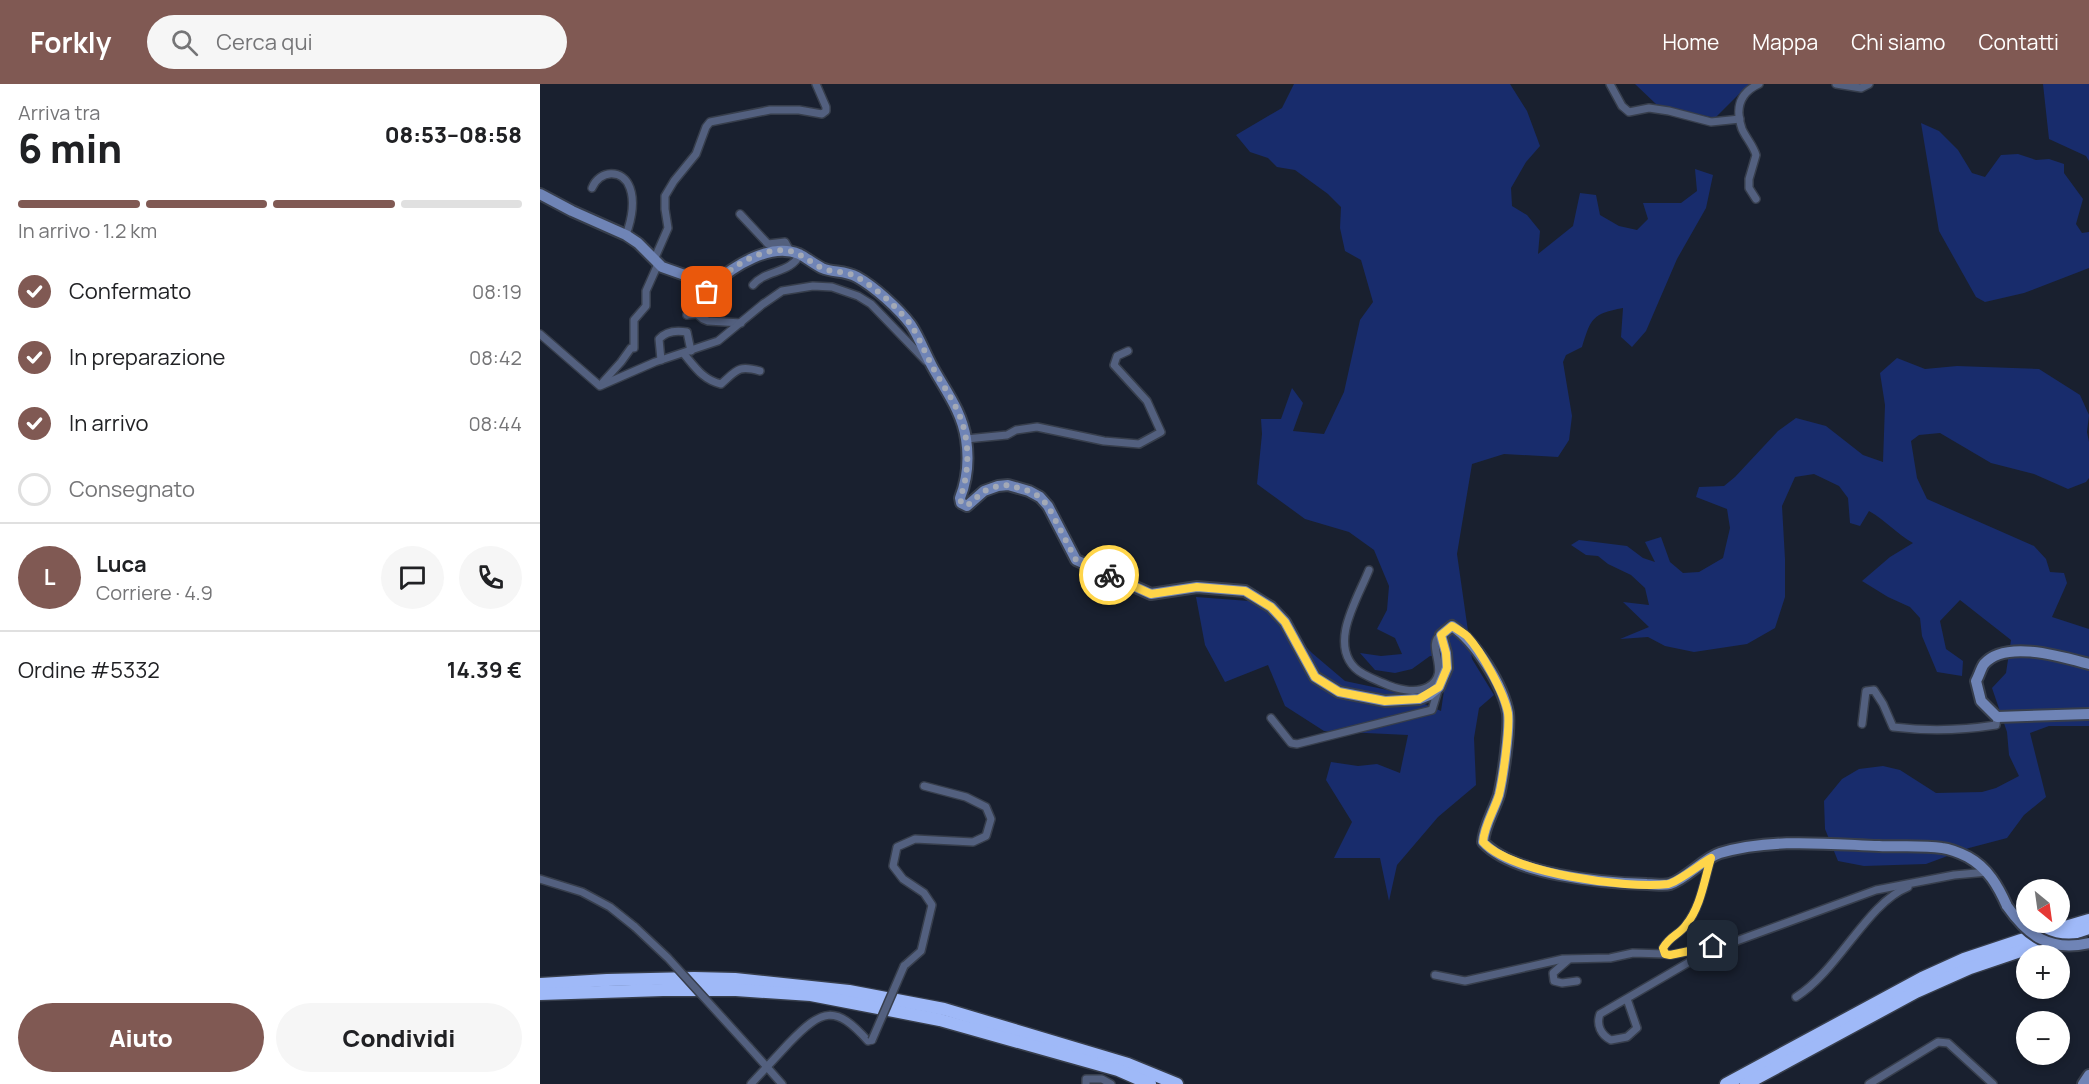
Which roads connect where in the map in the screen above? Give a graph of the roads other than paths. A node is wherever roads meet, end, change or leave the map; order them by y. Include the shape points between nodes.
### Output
1 (816, 84) edge
2 (1610, 84) edge
3 (1759, 84) edge
4 (1836, 84) edge
5 (1869, 84) edge
6 (1740, 119) junction
7 (592, 188) dead end
8 (540, 194) edge
9 (1756, 199) dead end
10 (740, 214) dead end
11 (626, 234) junction
12 (795, 253) junction
13 (656, 262) junction
14 (713, 285) junction
15 (753, 285) dead end
16 (741, 323) junction
17 (540, 334) edge
18 (1128, 351) dead end
19 (687, 352) junction
20 (661, 360) junction
21 (934, 369) junction
22 (760, 371) dead end
23 (600, 386) junction
24 (966, 439) junction
25 (1369, 570) dead end
26 (1441, 635) junction
27 (2089, 664) edge
28 (1439, 687) junction
29 (2089, 714) edge
30 (1997, 717) junction
31 (1271, 718) dead end
32 (1862, 724) dead end
33 (924, 786) dead end
34 (1711, 858) junction
35 (1988, 872) junction
36 (540, 879) edge
37 (1928, 880) junction
38 (2088, 926) edge
39 (2089, 944) edge
40 (1713, 946) junction
41 (1665, 954) junction
42 (1568, 960) junction
43 (1435, 975) dead end
44 (1577, 981) dead end
45 (540, 984) edge
46 (736, 985) junction
47 (540, 994) edge
48 (1796, 997) dead end
49 (1627, 999) junction
50 (767, 1067) junction
51 (2089, 1075) edge
52 (751, 1084) edge
53 (782, 1084) edge
54 (1086, 1084) edge
55 (1111, 1084) edge
56 (1150, 1084) edge
57 (1177, 1084) edge
58 (1726, 1084) edge
59 (1746, 1084) edge
60 (1869, 1084) edge
61 (1993, 1084) edge
62 (2083, 1084) edge

1 - 13 street via 826,107 822,114 770,110 710,122 696,154 665,196 668,228
2 - 6 street via 1629,112 1649,108 1711,122
3 - 6 street via 1739,101
4 - 5 street via 1862,88
6 - 9 street via 1756,154 1749,179
7 - 11 street via 598,178 609,173 619,175 629,185 632,203
8 - 11 street
10 - 12 street via 768,244 785,242
11 - 13 street
12 - 14 street via 764,254 747,260
12 - 15 street via 791,266 759,278
12 - 21 street via 825,270 858,277 883,297 912,326
13 - 14 street
13 - 23 street via 646,291 646,306 634,320 634,348
14 - 16 street via 687,315
16 - 19 street via 718,341
16 - 21 street via 782,291 813,285 832,287 871,304
17 - 23 street
18 - 24 street via 1117,356 1114,365 1147,401 1161,432 1153,437 1139,444 1104,441 1038,427
19 - 20 street
19 - 20 street via 687,332 664,334 659,339
19 - 22 street via 707,380 721,384 746,367
20 - 23 street
21 - 24 street via 949,392
24 - 28 street via 965,480 960,498 967,506 984,491 998,486 1029,491 1048,506 1076,560 1151,594 1197,587 1245,591 1271,607 1285,622 1315,677 1339,692 1385,701 1419,699
25 - 26 street via 1352,612 1344,646 1357,670 1398,689 1427,688 1436,680 1440,667 1435,642
26 - 28 street via 1447,668
26 - 34 street via 1452,626 1477,648 1503,695 1508,714 1500,792 1484,832 1483,842 1489,849 1540,871 1624,883 1670,884
27 - 30 street via 2030,651 2005,652 1985,663 1976,681 1981,701
28 - 31 street via 1432,710 1297,744 1291,743
29 - 30 street
30 - 32 street via 1996,725 1981,728 1893,727 1874,690 1866,691
33 - 50 street, bridge via 966,797 986,807 991,819 986,836 973,842 915,838 897,847 893,866 932,905 921,951 904,966 873,1040 868,1041 839,1017 819,1017 806,1025
34 - 35 street via 1718,853 1760,845 1943,848 1970,858
34 - 41 street via 1697,908 1685,928 1669,938 1663,948
35 - 37 street
35 - 39 street, bridge via 2025,929 2044,941 2070,946
36 - 50 street, bridge via 582,892 635,927
37 - 40 street via 1876,890 1763,932
37 - 48 street via 1905,888 1885,903 1822,976
38 - 58 highway via 1998,947 1922,978
38 - 59 highway via 1970,968 1916,992
40 - 41 street
40 - 49 street
41 - 42 street
42 - 43 street via 1465,981
42 - 44 street via 1553,973 1554,981
45 - 46 highway via 618,979
46 - 47 highway
46 - 56 highway via 940,1020 1118,1070
46 - 57 highway via 849,991 944,1009 1128,1064
49 - 49 street via 1598,1018 1599,1028 1611,1040 1627,1037 1637,1028
50 - 52 street
50 - 53 street
51 - 62 street
54 - 55 street via 1086,1079 1102,1079
60 - 61 street via 1938,1042 1948,1043

